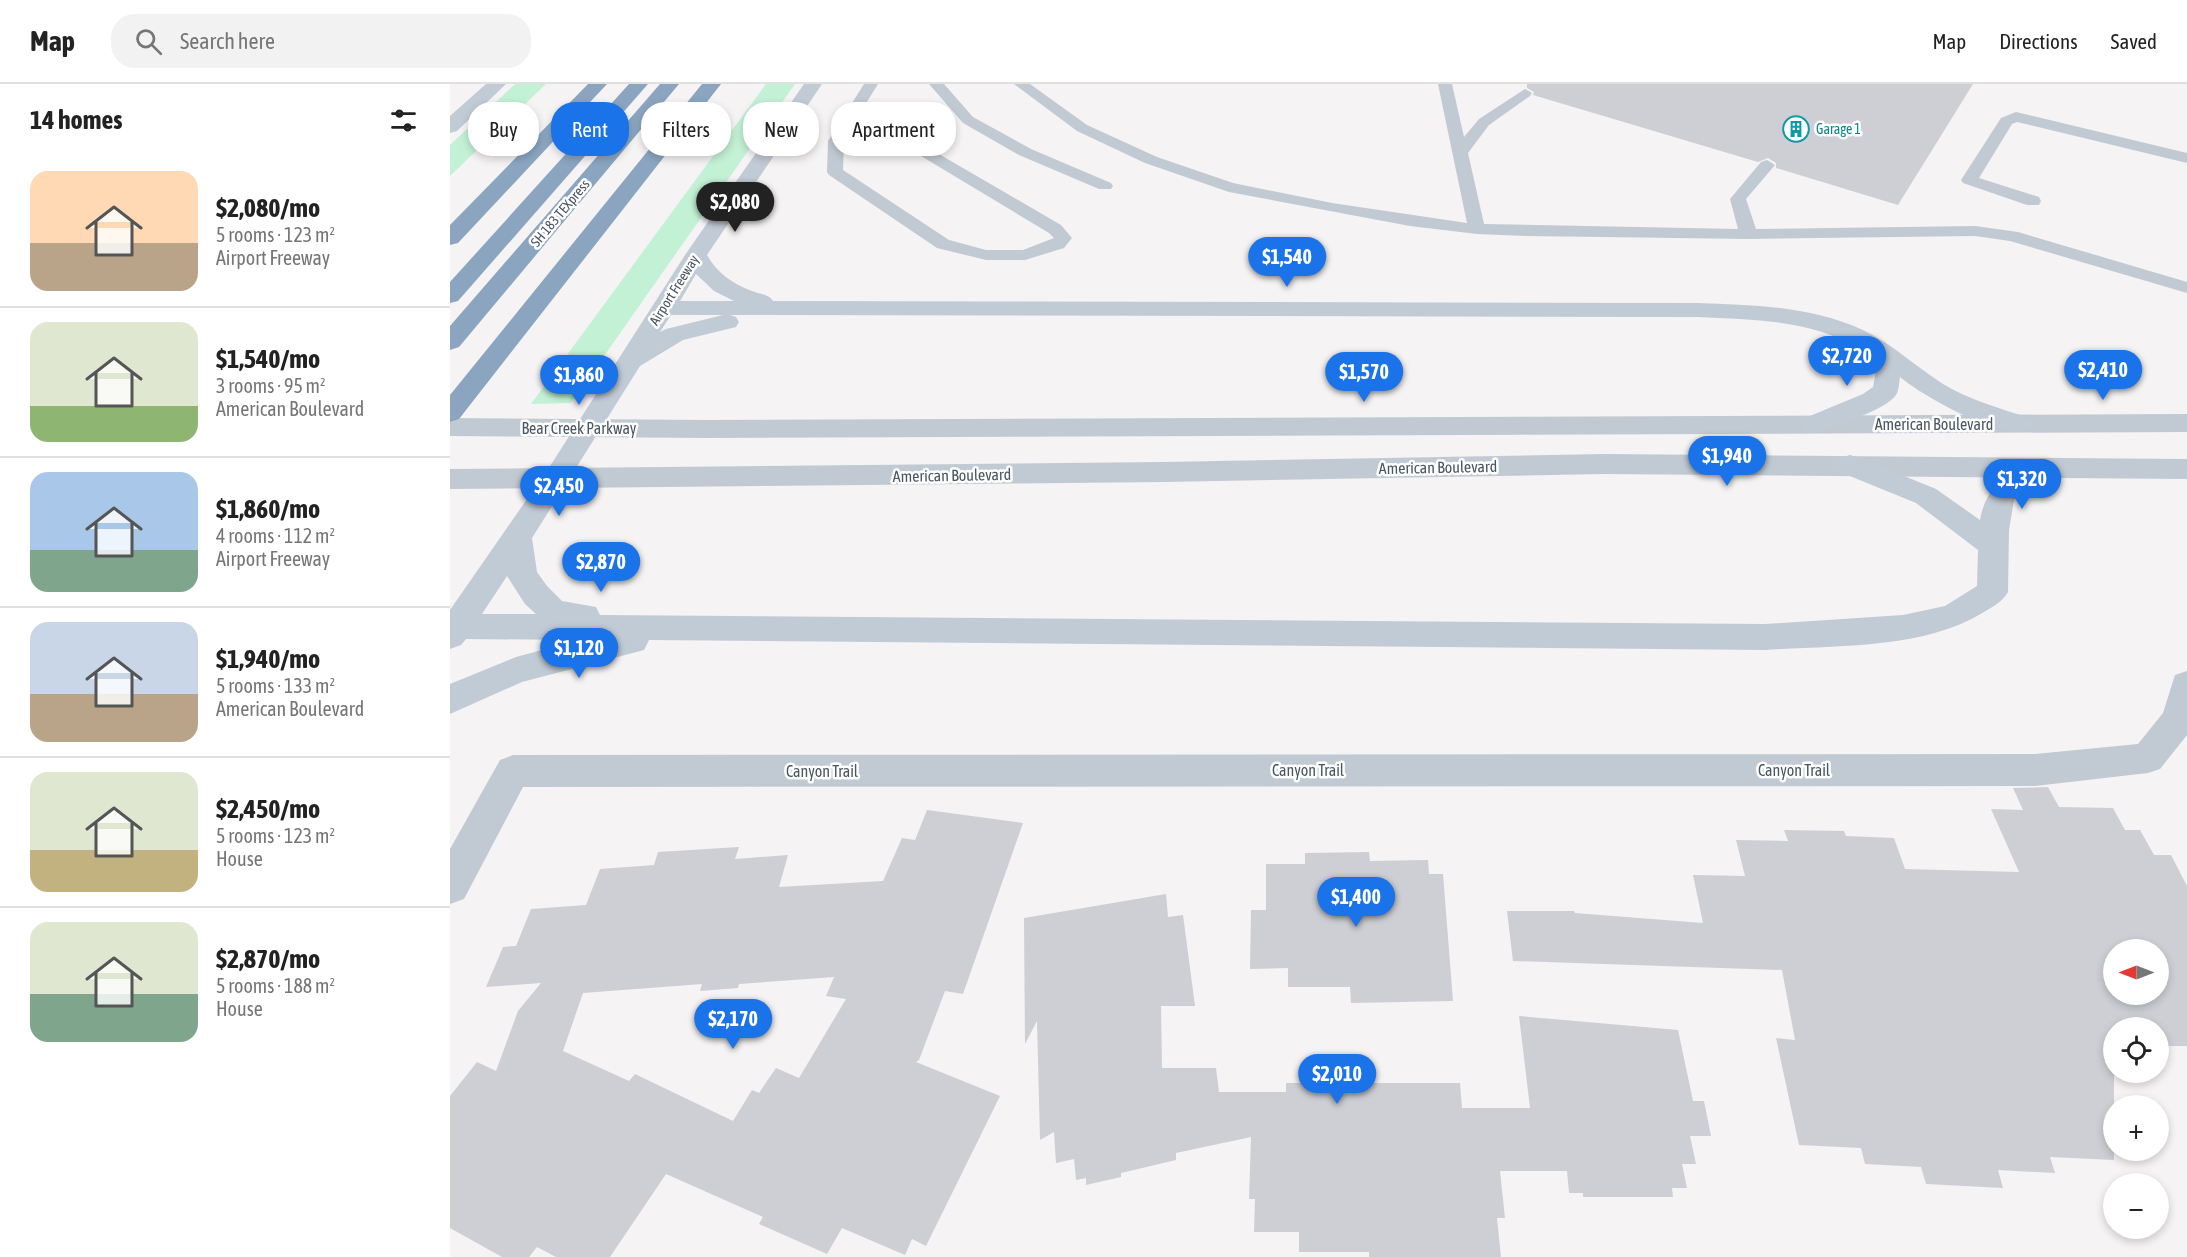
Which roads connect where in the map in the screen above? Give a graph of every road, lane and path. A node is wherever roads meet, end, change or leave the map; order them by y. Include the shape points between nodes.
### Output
1 (497, 84) edge
2 (598, 84) edge
3 (639, 84) edge
4 (670, 84) edge
5 (712, 84) edge
6 (813, 84) edge
7 (870, 84) edge
8 (936, 84) edge
9 (1022, 84) edge
10 (1444, 84) edge
11 (1525, 93) dead end
12 (859, 102) edge
13 (857, 106) joint
14 (450, 127) edge
15 (1461, 151) junction
16 (2187, 158) edge
17 (1767, 165) dead end
18 (1106, 186) dead end
19 (2033, 201) dead end
20 (1478, 229) junction
21 (1749, 234) junction
22 (450, 238) edge
23 (696, 255) junction
24 (2187, 288) edge
25 (450, 296) edge
26 (663, 308) junction
27 (793, 309) junction
28 (450, 342) edge
29 (1891, 357) junction
30 (628, 363) junction
31 (450, 412) edge
32 (2187, 423) edge
33 (1815, 424) junction
34 (2019, 424) junction
35 (450, 428) edge
36 (708, 429) joint
37 (1850, 465) junction
38 (2187, 468) edge
39 (2042, 469) junction
40 (450, 479) edge
41 (517, 538) junction
42 (1994, 547) junction
43 (696, 628) junction
44 (453, 631) edge
45 (2187, 685) edge
46 (450, 700) edge
47 (2175, 740) edge
48 (450, 886) edge

1 - 14 main road
2 - 22 highway
3 - 25 highway, SH 183 TEXpress
4 - 28 highway, SH 183 TEXpress
5 - 31 highway
6 - 23 main road, Airport Freeway
7 - 12 lane
8 - 18 lane via 968,120 1025,152
9 - 20 lane via 1082,128 1151,160 1229,187 1343,210
10 - 15 lane
11 - 15 lane via 1484,122
13 - 13 lane via 836,141 835,172 943,244 986,255 1025,255 1058,244 1063,238 1055,229 896,135
15 - 20 lane
16 - 19 lane via 2016,117 2006,121 1969,180
17 - 21 lane via 1738,199
20 - 21 lane
21 - 24 lane via 1975,231 2012,236
23 - 26 main road, Airport Freeway
23 - 27 main road via 703,270 719,285 744,298
26 - 27 main road
26 - 30 main road, Airport Freeway
27 - 29 main road via 1759,312 1832,326
27 - 30 main road via 675,334
29 - 33 main road via 1885,391
29 - 34 main road via 1938,393
30 - 41 main road, Airport Freeway
32 - 34 street, American Boulevard
33 - 34 street, American Boulevard
33 - 36 street, American Boulevard
35 - 36 street, Bear Creek Parkway
37 - 39 street, American Boulevard
37 - 40 street, American Boulevard via 1604,464
37 - 42 main road via 1926,496
38 - 39 street, American Boulevard
39 - 42 main road via 2010,487 2001,498
41 - 43 main road via 522,576 554,612
41 - 44 main road, Airport Freeway
42 - 43 main road via 1992,592 1953,616 1904,628 1765,637
43 - 44 main road
43 - 46 main road via 547,660 466,690
45 - 47 street, Canyon Trail
47 - 48 street, Canyon Trail via 2148,758 2035,770 513,771

